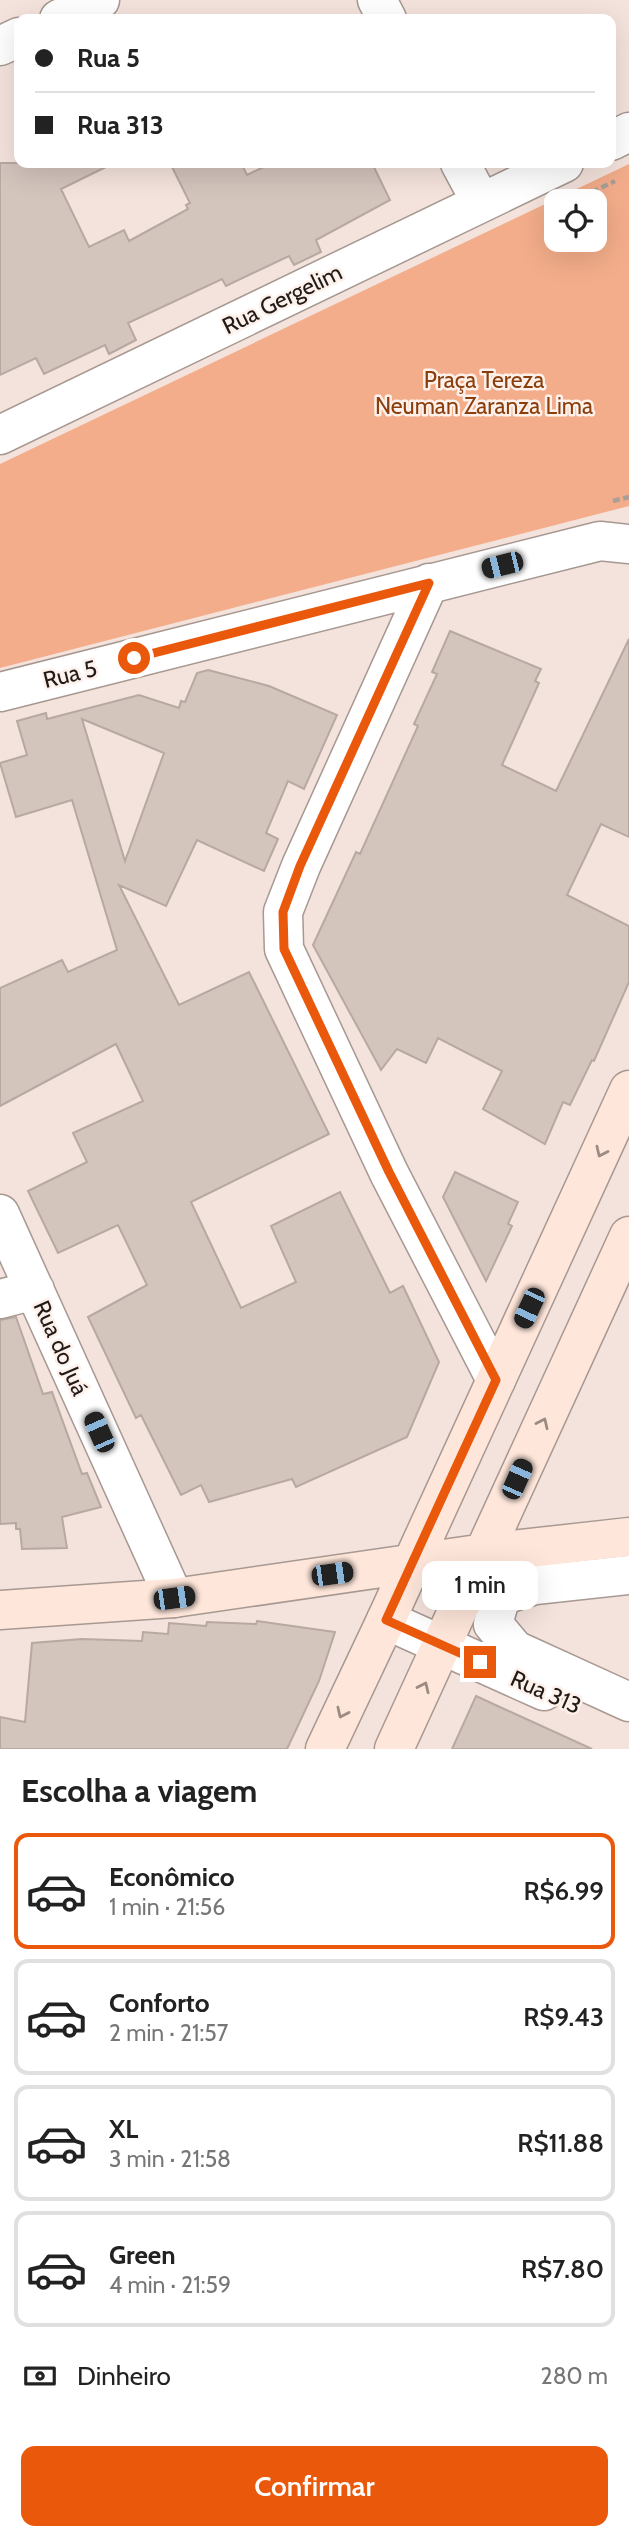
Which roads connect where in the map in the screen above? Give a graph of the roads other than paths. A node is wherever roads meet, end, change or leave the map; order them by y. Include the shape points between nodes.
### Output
1 (100, 0) edge
2 (70, 14) edge
3 (463, 168) edge
4 (554, 168) edge
5 (481, 202) junction
6 (0, 435) edge
7 (629, 544) edge
8 (429, 583) junction
9 (0, 692) edge
10 (629, 1090) edge
11 (0, 1214) edge
12 (629, 1236) edge
13 (18, 1295) edge
14 (496, 1380) junction
15 (629, 1536) edge
16 (485, 1553) junction
17 (413, 1563) junction
18 (629, 1575) edge
19 (174, 1598) junction
20 (0, 1610) edge
21 (386, 1620) junction
22 (443, 1645) junction
23 (629, 1702) edge
24 (629, 1729) edge
25 (325, 1749) edge
26 (394, 1749) edge

1 - 2 street
3 - 5 street
4 - 5 street, Rua Gergelim
5 - 6 street, Rua Gergelim
7 - 8 street, Rua 5 via 600,541
8 - 9 street, Rua 5
8 - 14 street via 300,866 283,912 284,949 389,1172
10 -> 14 main road
11 - 13 street, Rua do Juá
16 -> 12 main road
13 - 19 street, Rua do Juá
14 - 17 main road
15 - 16 main road
16 - 17 main road
16 - 22 main road
17 - 19 main road
17 - 21 main road
18 - 23 street via 535,1585 502,1596 493,1623 515,1650
19 - 20 main road
21 - 22 street, Rua 313
21 -> 25 main road
22 - 24 street, Rua 313
26 -> 22 main road

